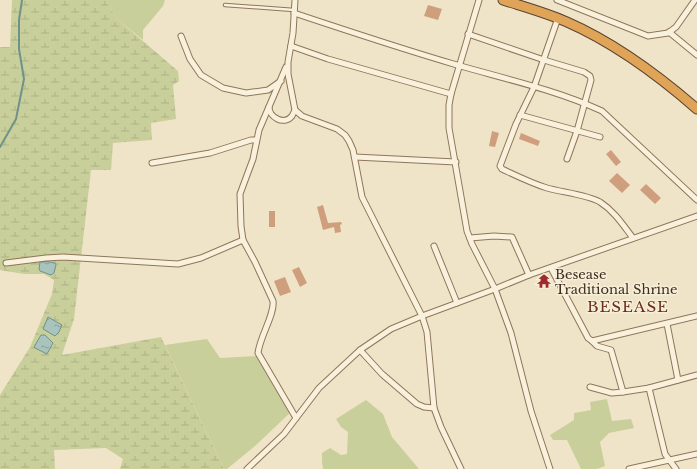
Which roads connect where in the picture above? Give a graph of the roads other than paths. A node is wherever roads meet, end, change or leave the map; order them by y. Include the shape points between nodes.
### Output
1 (295, 0) edge
2 (478, 0) edge
3 (504, 0) edge
4 (522, 0) edge
5 (557, 0) edge
6 (696, 0) edge
7 (225, 5) dead end
8 (294, 12) junction
9 (548, 14) junction
10 (558, 18) junction
11 (669, 32) junction
12 (468, 34) junction
13 (182, 36) dead end
14 (290, 46) junction
15 (697, 55) edge
16 (544, 60) junction
17 (288, 62) junction
18 (458, 65) junction
19 (281, 81) junction
20 (534, 86) junction
21 (451, 94) junction
22 (584, 103) junction
23 (269, 106) junction
24 (697, 109) edge
25 (294, 110) junction
26 (520, 116) junction
27 (577, 131) junction
28 (600, 137) dead end
29 (256, 140) junction
30 (355, 157) junction
31 (567, 159) dead end
32 (456, 162) junction
33 (152, 163) dead end
34 (697, 200) edge
35 (697, 216) edge
36 (470, 238) junction
37 (633, 238) junction
38 (243, 240) junction
39 (434, 246) dead end
40 (6, 263) dead end
41 (551, 268) junction
42 (529, 275) junction
43 (495, 289) junction
44 (457, 303) junction
45 (422, 316) junction
46 (697, 316) edge
47 (667, 324) junction
48 (592, 341) junction
49 (360, 350) junction
50 (697, 375) edge
51 (678, 380) junction
52 (590, 387) dead end
53 (649, 388) junction
54 (623, 392) junction
55 (434, 408) junction
56 (296, 418) junction
57 (697, 454) edge
58 (669, 460) junction
59 (247, 469) edge
60 (461, 469) edge
61 (550, 469) edge
62 (629, 469) edge
63 (676, 469) edge

1 - 8 street
2 - 12 street
3 - 9 highway
4 - 9 highway
5 - 11 street via 648,36
6 - 11 street via 676,27
7 - 8 lane
8 - 14 street
8 - 18 street
9 - 10 highway
10 - 16 street
10 - 24 highway via 619,50 659,77
11 - 15 street
12 - 16 street
12 - 18 street
13 - 19 street via 190,60 201,75 223,88 246,93 268,90
14 - 17 street
14 - 21 street
16 - 20 street
16 - 22 street via 590,76
17 - 19 street
17 - 25 street
18 - 20 street
18 - 21 street
19 - 23 street
20 - 22 street
20 - 26 street
21 - 32 street via 449,128
22 - 27 street
22 - 34 street via 610,117
23 - 25 street via 272,116 280,120 291,117
23 - 29 street
25 - 30 street via 345,135
26 - 27 street
26 - 37 street via 500,166 526,181 600,202 616,216
27 - 28 street
27 - 31 street
29 - 33 street
29 - 38 street via 253,159 240,194
30 - 32 street
30 - 45 street via 362,197
32 - 36 street
35 - 37 street
36 - 42 street via 512,237
36 - 43 street
37 - 41 street
38 - 40 street via 201,258 178,264 63,257
38 - 56 street via 256,262 274,307 258,352
39 - 44 street
41 - 42 street
41 - 48 street via 588,338
42 - 43 street
43 - 44 street
43 - 61 street via 511,333 531,411
44 - 45 street
45 - 49 street via 391,330
45 - 55 street via 427,332
46 - 47 street
47 - 48 street
47 - 51 street
48 - 54 street via 597,346 611,350
49 - 55 street via 382,374 417,404
49 - 56 street via 319,388
50 - 51 street
51 - 53 street
52 - 54 street via 612,394
53 - 54 street
53 - 58 street via 665,454
55 - 60 street
56 - 59 street via 284,434
57 - 58 street
58 - 62 street
58 - 63 street

